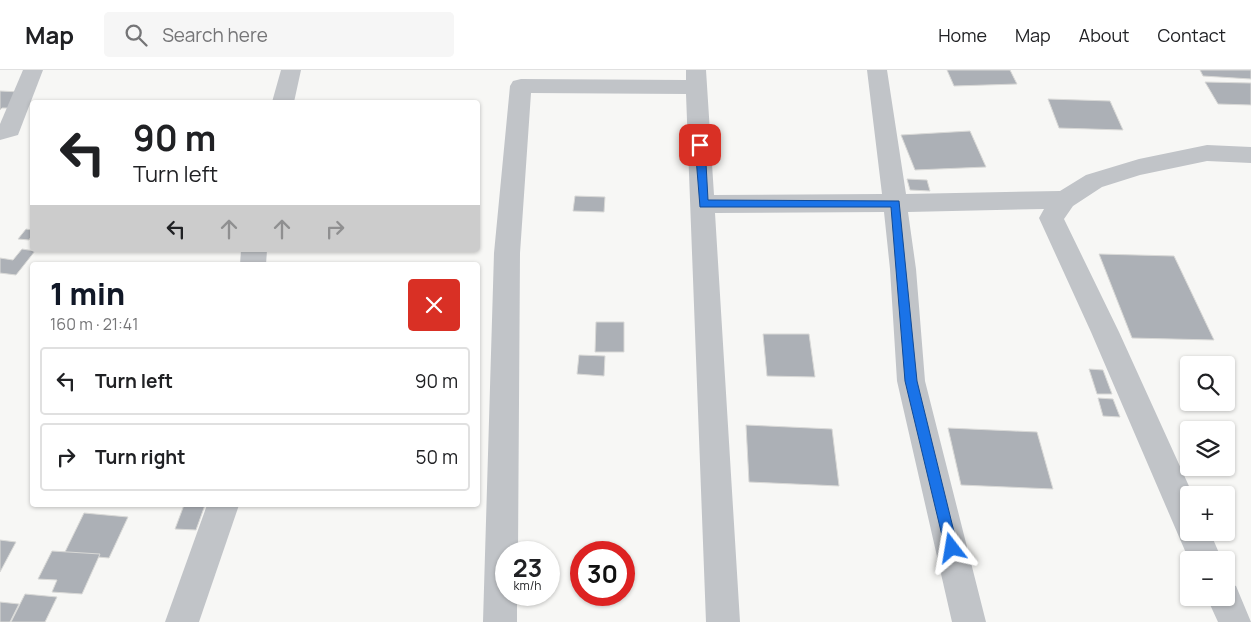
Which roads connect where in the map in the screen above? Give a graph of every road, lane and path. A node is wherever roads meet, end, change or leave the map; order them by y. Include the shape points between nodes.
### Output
1 (33, 70) edge
2 (291, 70) edge
3 (877, 70) edge
4 (696, 78) edge
5 (284, 100) edge
6 (0, 132) edge
7 (1251, 155) edge
8 (1065, 200) junction
9 (896, 203) junction
10 (703, 204) junction
11 (1180, 503) edge
12 (222, 507) edge
13 (1228, 606) edge
14 (182, 622) edge
15 (500, 622) edge
16 (723, 622) edge
17 (969, 622) edge
18 (1235, 622) edge

1 - 6 street via 10,130
2 - 5 street
3 - 9 street
4 - 10 street
4 - 15 street via 521,86 507,253
7 - 8 street via 1207,153 1139,167 1094,181
8 - 9 street
8 - 11 street via 1051,218
9 - 10 street
9 - 17 street via 911,381
10 - 16 street
12 - 14 street
13 - 18 street

